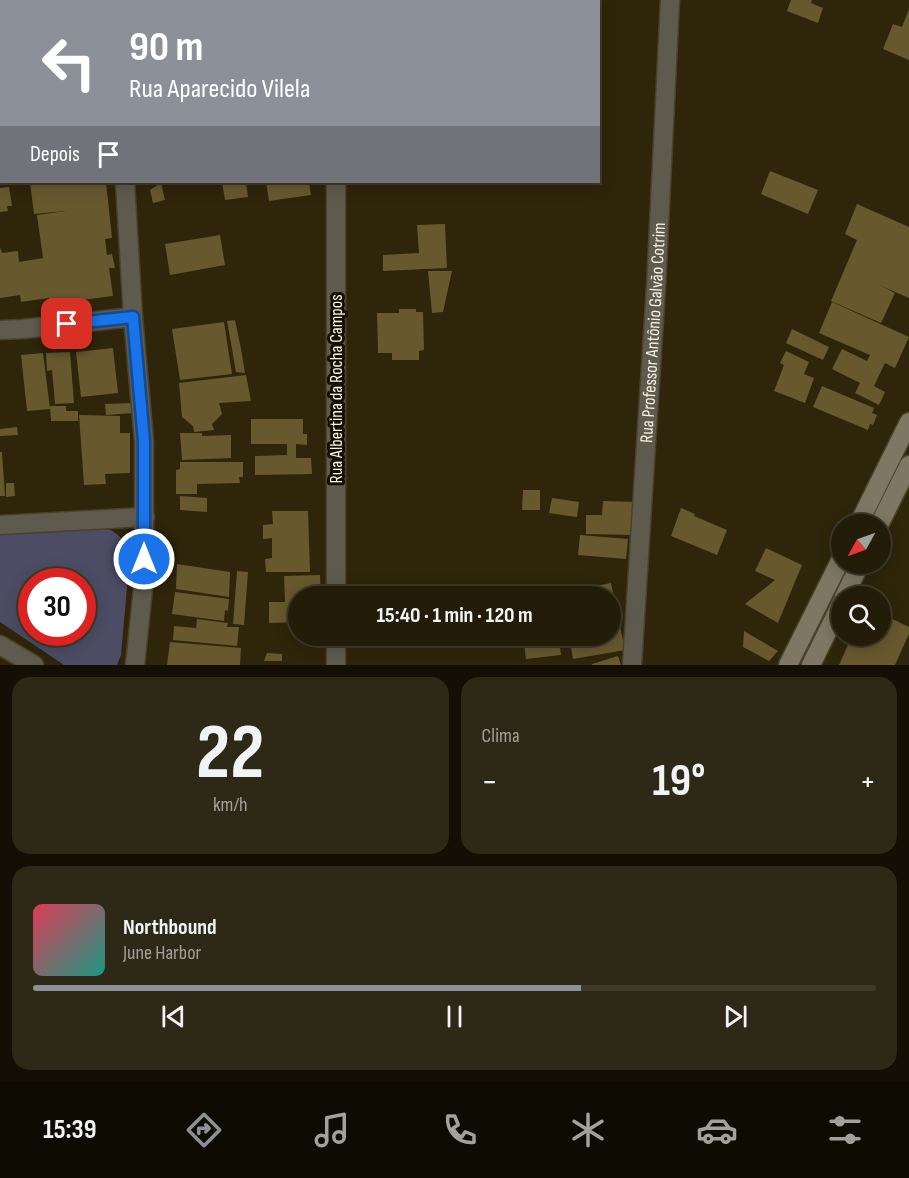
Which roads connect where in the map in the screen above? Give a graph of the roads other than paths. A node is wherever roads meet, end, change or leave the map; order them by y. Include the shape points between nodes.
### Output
1 (670, 0) edge
2 (125, 183) edge
3 (336, 183) edge
4 (133, 317) junction
5 (0, 330) edge
6 (909, 422) edge
7 (909, 465) edge
8 (863, 514) edge
9 (884, 514) edge
10 (145, 517) junction
11 (0, 525) edge
12 (834, 574) edge
13 (336, 586) edge
14 (831, 624) edge
15 (0, 645) edge
16 (336, 646) edge
17 (34, 665) edge
18 (135, 665) edge
19 (336, 665) edge
20 (633, 665) edge
21 (788, 665) edge
22 (811, 665) edge

1 - 20 street, Rua Professor Antônio Galvão Cotrim
2 - 4 street
3 - 13 street, Rua Albertina da Rocha Campos
4 - 5 street
4 - 10 street via 144,441
6 - 8 street
7 - 9 street
10 - 11 street
10 - 18 street via 144,579
12 - 21 street
14 - 22 street
15 - 17 street
16 - 19 street

